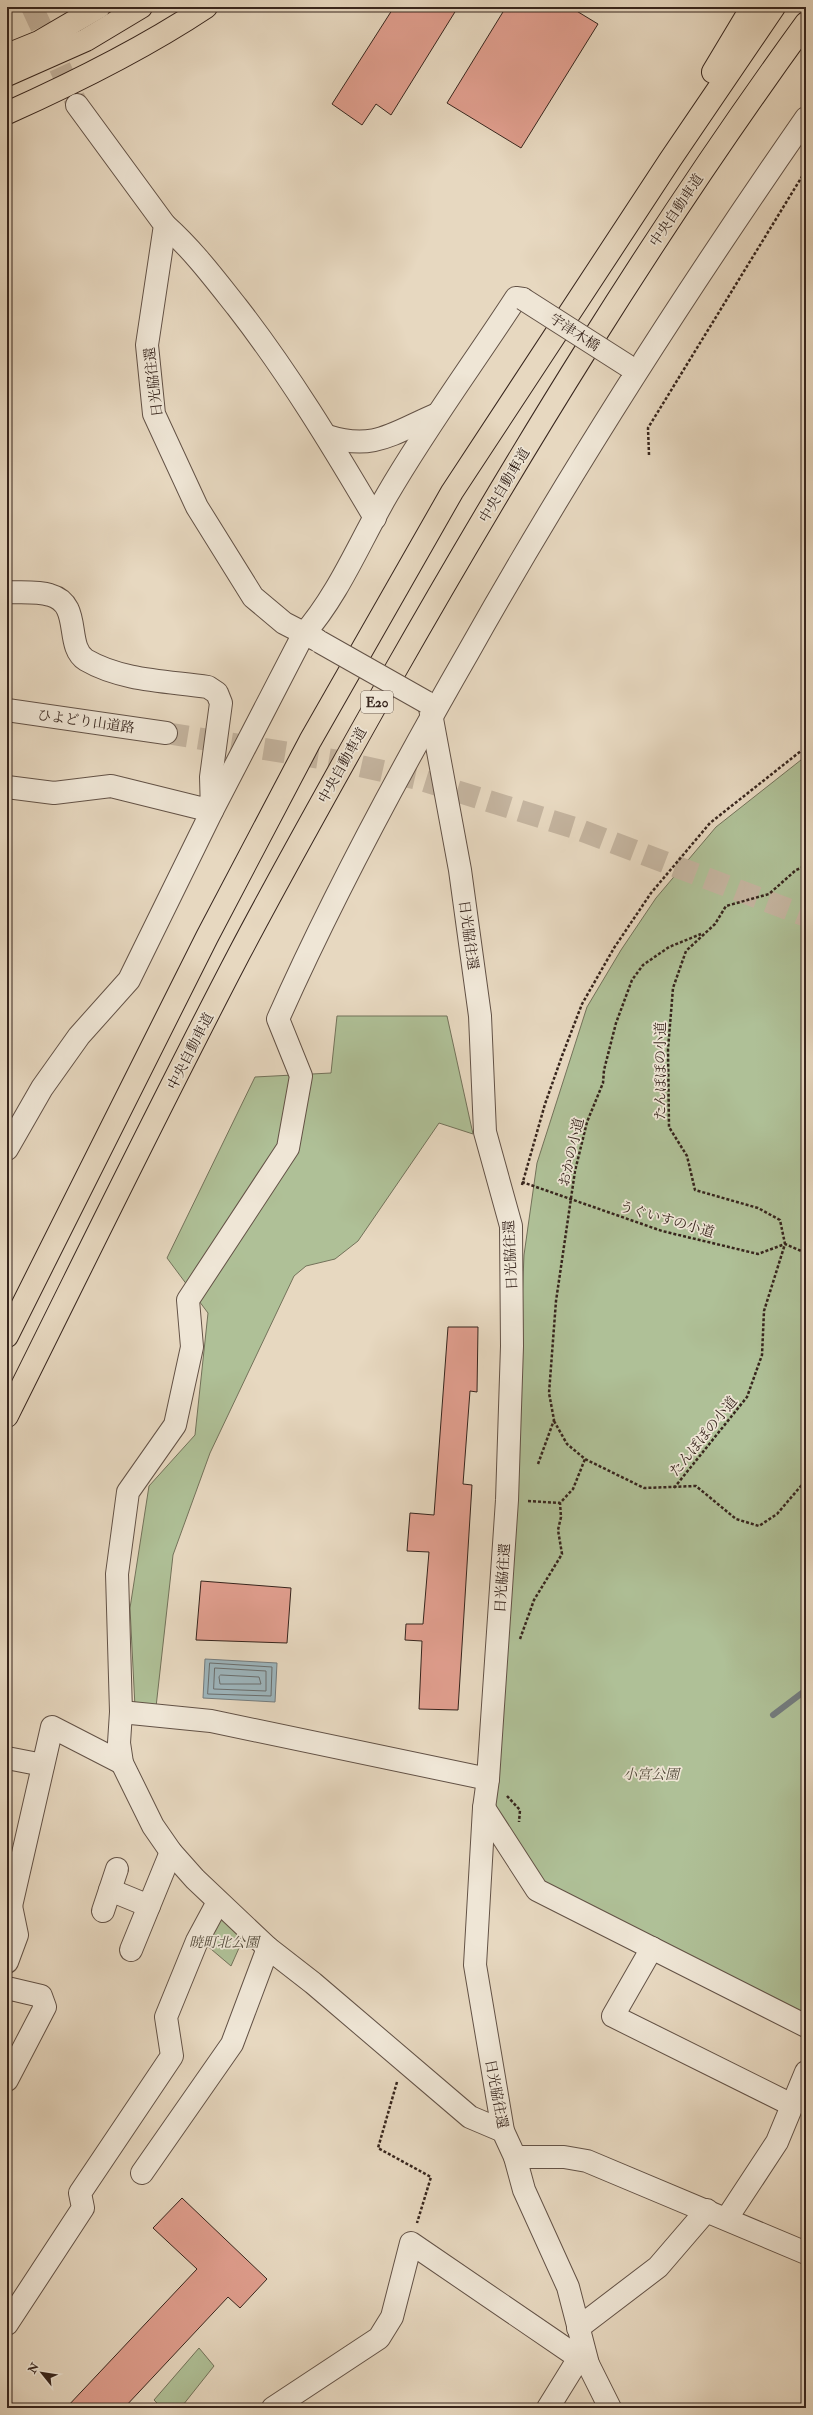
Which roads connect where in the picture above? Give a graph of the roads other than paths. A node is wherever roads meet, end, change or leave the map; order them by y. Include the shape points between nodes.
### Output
1 (99, 7) edge
2 (141, 7) edge
3 (206, 7) edge
4 (752, 7) edge
5 (774, 7) edge
6 (806, 22) edge
7 (7, 55) edge
8 (7, 74) edge
9 (35, 100) junction
10 (77, 105) tunnel mouth
11 (7, 106) edge
12 (7, 113) edge
13 (806, 118) edge
14 (165, 225) junction
15 (571, 308) junction
16 (632, 369) junction
17 (435, 416) junction
18 (327, 436) junction
19 (375, 518) junction
20 (7, 592) edge
21 (312, 638) junction
22 (429, 707) junction
23 (7, 710) edge
24 (166, 733) tunnel mouth
25 (7, 787) edge
26 (212, 811) junction
27 (7, 1149) edge
28 (7, 1336) edge
29 (7, 1416) edge
30 (121, 1712) junction
31 (7, 1758) edge
32 (122, 1763) junction
33 (43, 1765) junction
34 (488, 1780) junction
35 (484, 1808) junction
36 (171, 1852) junction
37 (15, 1853) edge
38 (117, 1869) dead end
39 (110, 1890) junction
40 (218, 1902) junction
41 (9, 1906) edge
42 (149, 1906) junction
43 (103, 1911) dead end
44 (268, 1948) junction
45 (652, 1948) junction
46 (131, 1950) dead end
47 (7, 1962) edge
48 (7, 1988) edge
49 (806, 2026) edge
50 (806, 2072) edge
51 (7, 2080) edge
52 (792, 2105) junction
53 (503, 2132) junction
54 (515, 2157) junction
55 (142, 2173) dead end
56 (706, 2210) junction
57 (727, 2218) junction
58 (806, 2253) edge
59 (7, 2324) edge
60 (578, 2328) junction
61 (584, 2361) junction
62 (273, 2408) edge
63 (548, 2408) edge
64 (610, 2408) edge

1 - 7 highway via 39,42
2 - 8 highway via 86,40
3 - 9 highway via 167,34 102,69
4 - 15 highway
5 - 15 highway, E20
6 - 29 highway, 中央自動車道 / E20 via 644,258 567,379 448,578 239,953
9 - 11 street
9 - 12 highway
10 - 14 street
13 - 16 street
14 - 18 street via 188,245 267,346
14 - 21 street, 日光脇往還 via 147,345 154,414 197,507 242,581 266,609
15 - 28 highway, E20 via 452,492 310,741 136,1075
16 - 17 street, 宇津木橋, bridge via 523,299 516,298
16 - 22 street
17 - 18 street via 392,436 368,443 348,442
17 - 19 street
18 - 19 street
19 - 21 street via 320,616
20 - 26 street via 48,594 65,604 78,648 85,659 118,674 208,687 217,693 221,703 211,777
21 - 22 street, 日光脇往還, bridge
21 - 26 street
22 - 30 street via 313,939 278,1019 302,1076 288,1148 188,1300 192,1347 175,1425 128,1492 117,1574
22 - 34 street, 日光脇往還 via 460,870 480,1016 485,1132 511,1226 512,1346 507,1500
23 - 24 street, ひよどり山道路
25 - 26 street via 54,793 111,786
26 - 27 street via 129,980 79,1036 42,1088
30 - 32 street via 119,1743
30 - 34 street via 211,1721
31 - 33 street
32 - 33 street via 52,1727
32 - 36 street via 153,1826
33 - 37 street
34 - 35 street, 日光脇往還
35 - 45 street via 537,1890
35 - 53 street, 日光脇往還 via 475,1965
36 - 40 street
36 - 42 street
37 - 41 street
38 - 39 street
39 - 42 street
39 - 43 street
40 - 44 street
40 - 59 street via 197,1941 166,2017 172,2056 80,2193 83,2208
41 - 47 street via 17,1935
42 - 46 street
44 - 53 street via 470,2117
44 - 55 street via 232,2044
45 - 49 street
45 - 52 street via 613,2016
48 - 51 street via 42,1996 45,2007
50 - 52 street
52 - 57 street via 777,2142
53 - 54 street, 日光脇往還
54 - 56 street via 564,2157 587,2161
54 - 60 street, 日光脇往還 via 524,2190 568,2288
56 - 57 street
56 - 60 street via 658,2267
57 - 58 street
60 - 61 street, 日光脇往還
61 - 62 street via 411,2243 392,2317 379,2338
61 - 63 street
61 - 64 street, 日光脇往還

